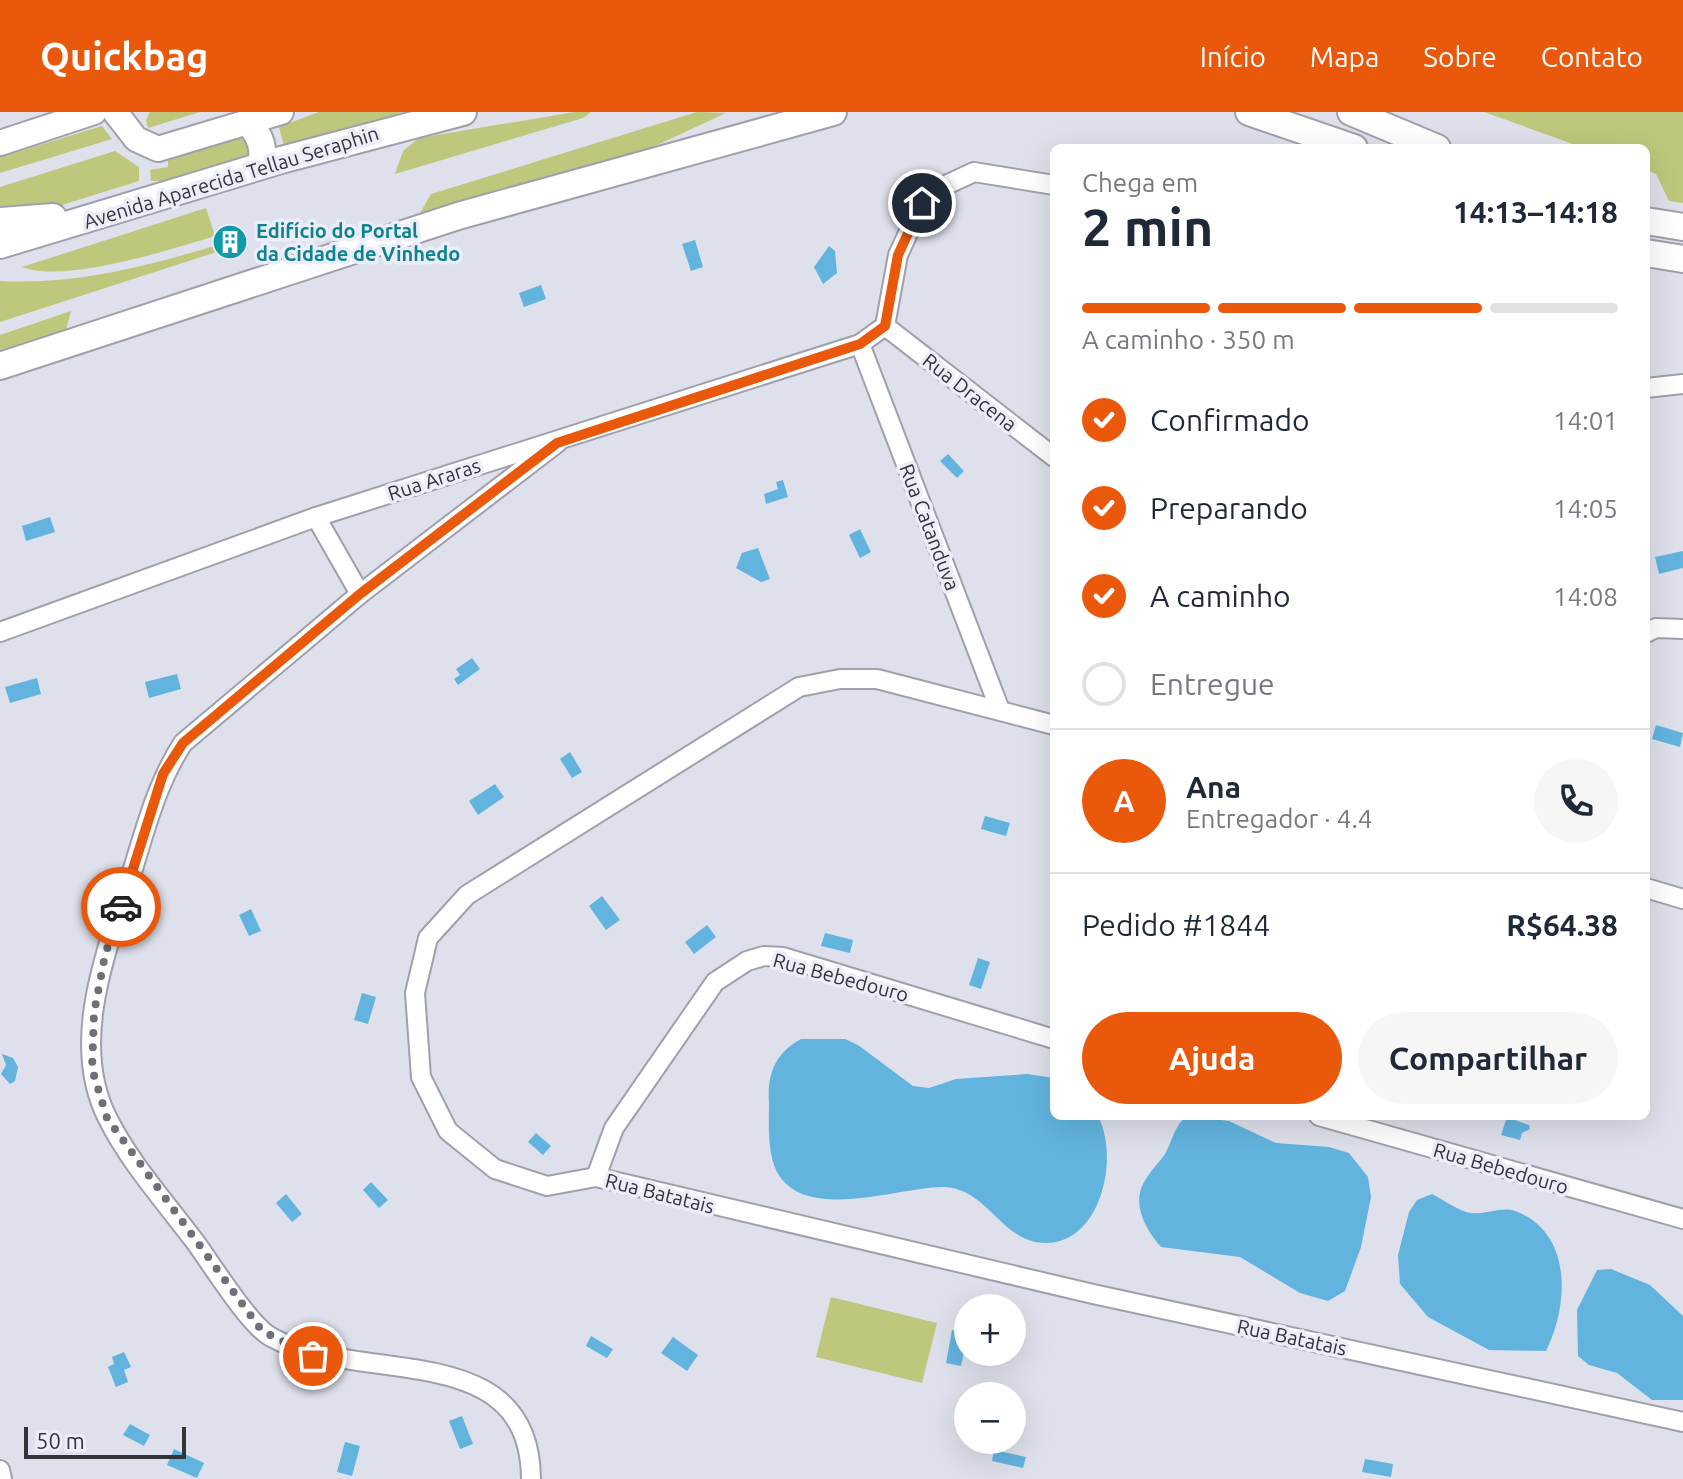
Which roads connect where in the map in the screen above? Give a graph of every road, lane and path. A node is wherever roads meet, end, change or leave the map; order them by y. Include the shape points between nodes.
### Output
1 (94, 112) edge
2 (115, 112) edge
3 (281, 112) edge
4 (463, 112) edge
5 (750, 112) edge
6 (833, 112) edge
7 (1249, 112) edge
8 (1351, 112) edge
9 (249, 122) junction
10 (734, 138) junction
11 (0, 143) edge
12 (1342, 144) edge
13 (1427, 144) edge
14 (261, 165) junction
15 (1050, 184) edge
16 (151, 201) junction
17 (0, 221) edge
18 (1650, 222) edge
19 (1683, 227) edge
20 (0, 245) edge
21 (1650, 254) edge
22 (1683, 259) edge
23 (885, 326) junction
24 (860, 344) junction
25 (0, 366) edge
26 (1683, 384) edge
27 (1650, 388) edge
28 (557, 443) junction
29 (1050, 454) edge
30 (316, 517) junction
31 (360, 594) junction
32 (1683, 629) edge
33 (1650, 631) edge
34 (0, 632) edge
35 (1000, 710) junction
36 (1050, 724) edge
37 (1650, 889) edge
38 (1683, 899) edge
39 (1050, 1038) edge
40 (1333, 1120) edge
41 (596, 1177) junction
42 (1683, 1219) edge
43 (1683, 1422) edge
44 (0, 1470) edge
45 (2, 1479) edge
46 (531, 1479) edge

1 - 11 main road
2 - 9 main road via 147,146 175,146
3 - 9 main road
4 - 14 main road, Avenida Aparecida Tellau Seraphin
5 - 10 main road
6 - 10 main road
7 - 12 main road
8 - 13 main road
9 - 14 main road via 260,137
10 - 25 main road via 458,216
14 - 16 main road, Avenida Aparecida Tellau Seraphin
15 - 23 street via 974,172 922,203 898,255
16 - 17 main road via 35,221
16 - 20 main road, Avenida Aparecida Tellau Seraphin
18 - 19 main road
21 - 22 main road
23 - 24 street, Rua Araras
23 - 29 street, Rua Dracena
24 - 28 street, Rua Araras
24 - 35 street, Rua Catanduva
26 - 27 street
28 - 30 street, Rua Araras
28 - 31 street
30 - 31 street
30 - 34 street, Rua Araras
31 - 46 street via 183,743 163,774 105,955 94,1013 92,1069 107,1118 262,1331 313,1356 455,1375 485,1389 524,1435
32 - 33 street
35 - 36 street, Rua Batatais
35 - 41 street, Rua Batatais via 877,679 799,687 467,895 428,938 415,993 421,1077 448,1131 495,1169 547,1186
37 - 38 street
39 - 41 street, Rua Bebedouro via 783,957 747,961 715,982 614,1128
40 - 42 street, Rua Bebedouro
41 - 43 street, Rua Batatais via 1093,1294
44 - 45 street

